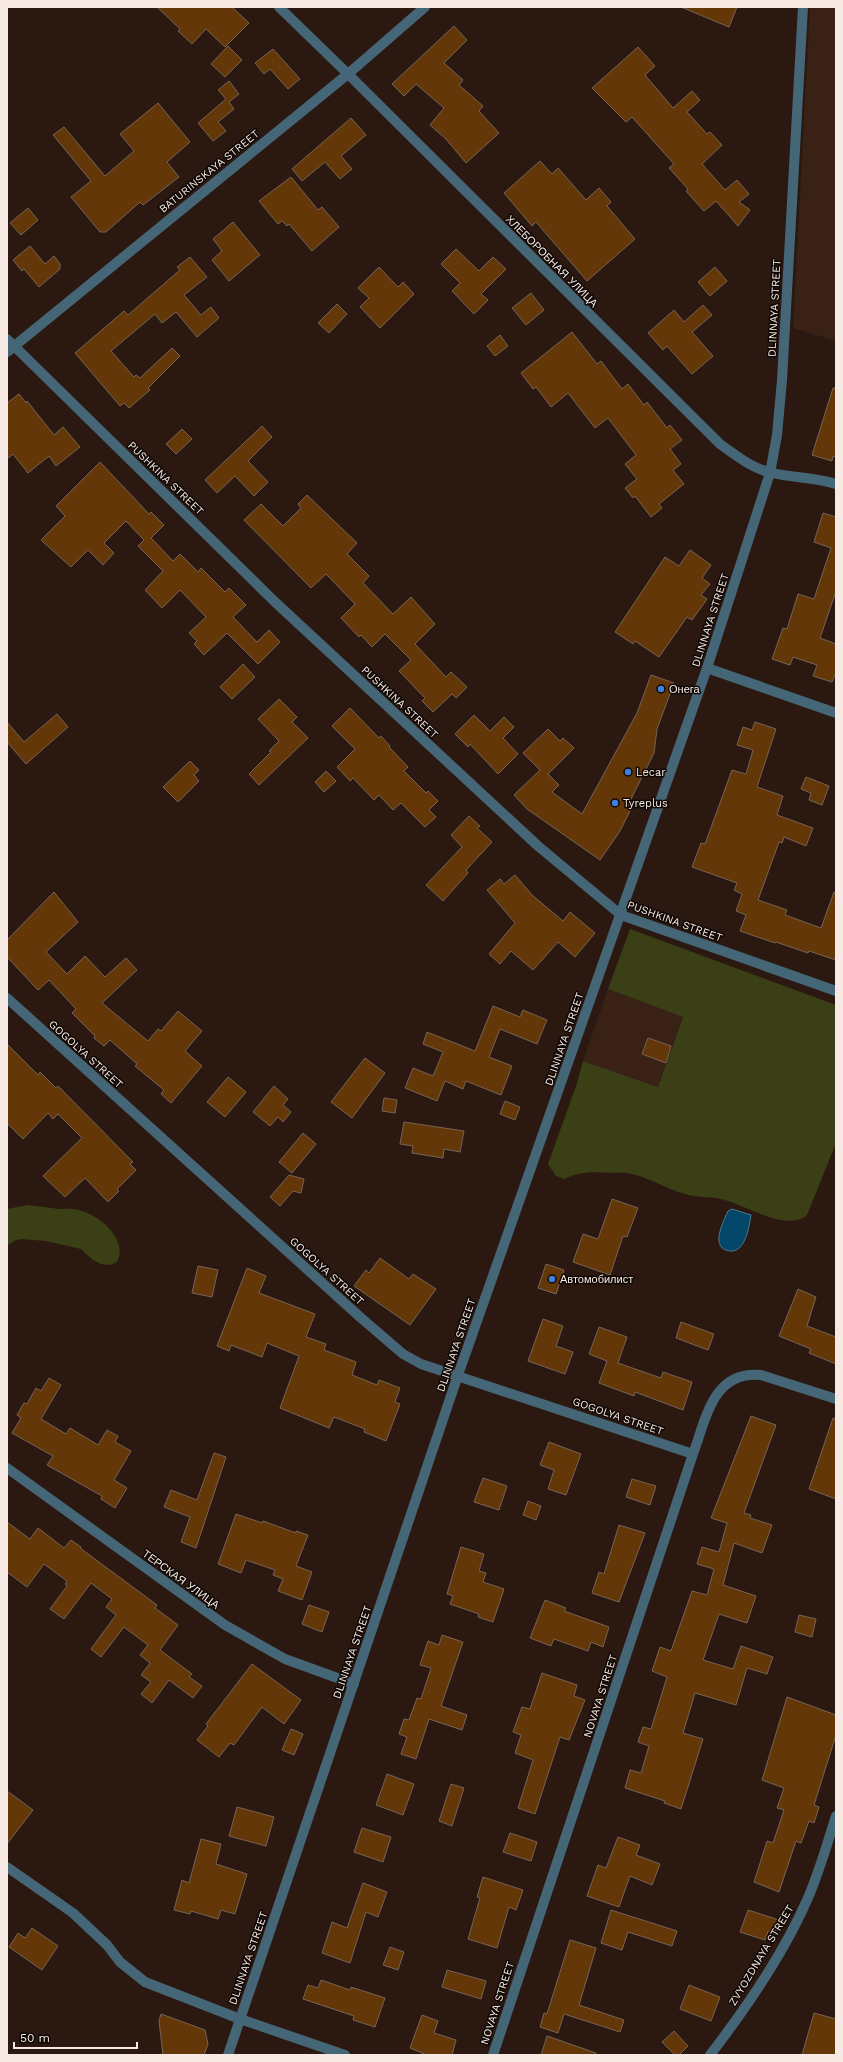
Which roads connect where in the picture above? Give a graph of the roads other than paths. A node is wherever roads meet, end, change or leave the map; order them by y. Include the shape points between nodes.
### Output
1 (279, 7) edge
2 (425, 7) edge
3 (803, 7) edge
4 (348, 74) junction
5 (9, 346) edge
6 (770, 473) junction
7 (836, 484) edge
8 (707, 668) junction
9 (836, 713) edge
10 (621, 915) junction
11 (836, 991) edge
12 (7, 998) edge
13 (458, 1375) junction
14 (836, 1400) edge
15 (693, 1454) junction
16 (7, 1468) edge
17 (354, 1684) junction
18 (836, 1816) edge
19 (7, 1867) edge
20 (240, 2019) junction
21 (228, 2055) edge
22 (345, 2055) edge
23 (492, 2055) edge
24 (710, 2055) edge

1 - 4 street, ХЛЕБОРОБНАЯ УЛИЦА
2 - 4 street, BATURINSKAYA STREET
3 - 6 street, DLINNAYA STREET via 782,380 777,435
4 - 5 street, BATURINSKAYA STREET
4 - 6 street, ХЛЕБОРОБНАЯ УЛИЦА via 720,444 739,458
5 - 10 street, PUSHKINA STREET via 274,601 538,846
6 - 7 street, ХЛЕБОРОБНАЯ УЛИЦА
6 - 8 street, DLINNAYA STREET
8 - 9 street
8 - 10 street, DLINNAYA STREET
10 - 11 street, PUSHKINA STREET
10 - 13 street, DLINNAYA STREET
12 - 13 street, GOGOLYA STREET via 403,1354 421,1364
13 - 15 street, GOGOLYA STREET
13 - 17 street, DLINNAYA STREET
14 - 15 street, NOVAYA STREET via 761,1375 743,1374 727,1382 715,1394
15 - 23 street, NOVAYA STREET
16 - 17 street, ТЕРСКАЯ УЛИЦА via 225,1625 285,1660
17 - 20 street, DLINNAYA STREET
18 - 24 street, ZVYOZDNAYA STREET via 808,1898 795,1926 737,2020
19 - 20 street via 73,1913 93,1930 120,1962 145,1982
20 - 21 street, DLINNAYA STREET
20 - 22 street

